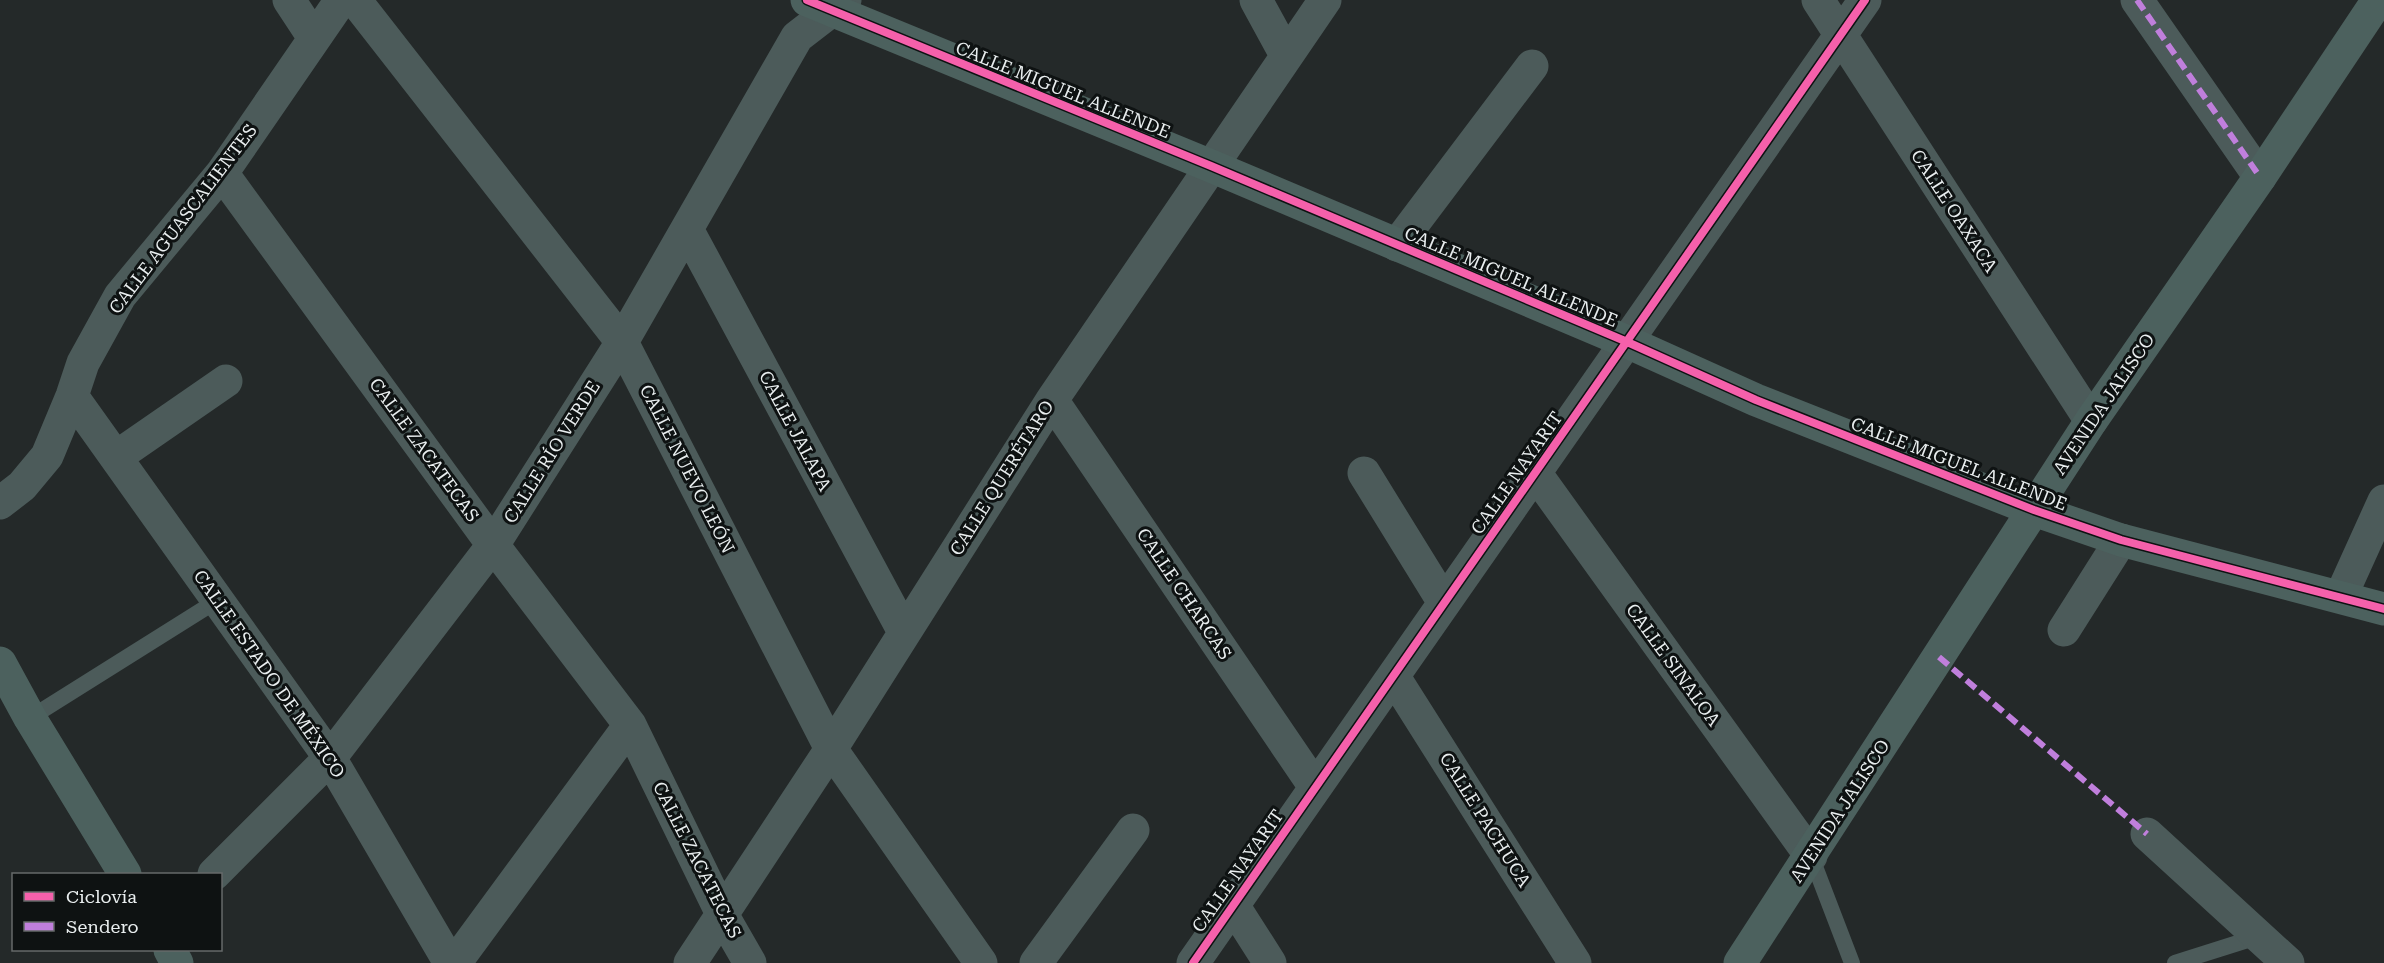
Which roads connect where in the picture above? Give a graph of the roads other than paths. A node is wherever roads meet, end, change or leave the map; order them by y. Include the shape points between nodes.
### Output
1 (290, 0) edge
2 (341, 0) edge
3 (355, 0) edge
4 (1256, 0) edge
5 (1325, 0) edge
6 (1818, 0) edge
7 (1865, 0) edge
8 (2136, 0) edge
9 (2378, 0) edge
10 (828, 4) edge
11 (1840, 35) junction
12 (314, 38) junction
13 (1286, 55) junction
14 (1532, 66) dead end
15 (1211, 166) junction
16 (222, 173) junction
17 (2260, 177) junction
18 (687, 229) junction
19 (1397, 245) junction
20 (1625, 341) junction
21 (622, 342) junction
22 (226, 381) dead end
23 (72, 396) junction
24 (1052, 400) junction
25 (2091, 421) junction
26 (116, 457) junction
27 (1364, 473) dead end
28 (1536, 474) junction
29 (2384, 501) edge
30 (0, 503) edge
31 (2034, 510) junction
32 (2121, 540) junction
33 (493, 545) junction
34 (2341, 596) junction
35 (218, 600) junction
36 (1443, 601) junction
37 (2384, 609) edge
38 (2064, 630) dead end
39 (904, 632) junction
40 (0, 663) edge
41 (1394, 677) junction
42 (30, 718) junction
43 (630, 725) junction
44 (831, 749) junction
45 (330, 758) junction
46 (1315, 787) junction
47 (1134, 830) dead end
48 (2147, 834) dead end
49 (1811, 856) junction
50 (124, 873) edge
51 (215, 873) edge
52 (1233, 905) junction
53 (723, 916) junction
54 (2257, 937) junction
55 (450, 963) edge
56 (455, 963) edge
57 (690, 963) edge
58 (750, 963) edge
59 (981, 963) edge
60 (1036, 963) edge
61 (1193, 963) edge
62 (1270, 963) edge
63 (1575, 963) edge
64 (1740, 963) edge
65 (1852, 963) edge
66 (2175, 963) edge
67 (2288, 963) edge

1 - 12 street
2 - 12 street, CALLE AGUASCALIENTES
3 - 21 street, CALLE NUEVO LEÓN
4 - 13 street
5 - 13 street, CALLE QUERÉTARO
6 - 11 street, CALLE OAXACA
7 - 11 street, CALLE NAYARIT
8 - 17 street
9 - 17 street, AVENIDA JALISCO
10 - 15 street, CALLE MIGUEL ALLENDE
10 - 18 street, CALLE RÍO VERDE via 796,37
11 - 20 street, CALLE NAYARIT
11 - 25 street, CALLE OAXACA
12 - 16 street, CALLE AGUASCALIENTES
13 - 15 street, CALLE QUERÉTARO
14 - 19 street
15 - 19 street, CALLE MIGUEL ALLENDE
15 - 24 street, CALLE QUERÉTARO
16 - 23 street, CALLE AGUASCALIENTES via 120,296 83,363
16 - 33 street, CALLE ZACATECAS
17 - 25 street, AVENIDA JALISCO
18 - 21 street, CALLE RÍO VERDE
18 - 39 street, CALLE JALAPA
19 - 20 street, CALLE MIGUEL ALLENDE
20 - 28 street, CALLE NAYARIT
20 - 31 street, CALLE MIGUEL ALLENDE via 1756,400
21 - 33 street, CALLE RÍO VERDE
21 - 44 street, CALLE NUEVO LEÓN
22 - 26 street
23 - 26 street, CALLE ESTADO DE MÉXICO
23 - 30 street, CALLE AGUASCALIENTES via 47,456 22,486
24 - 39 street, CALLE QUERÉTARO
24 - 46 street, CALLE CHARCAS
25 - 31 street, AVENIDA JALISCO
26 - 35 street, CALLE ESTADO DE MÉXICO
27 - 36 street
28 - 36 street, CALLE NAYARIT
28 - 49 street, CALLE SINALOA
29 - 34 street
31 - 32 street, CALLE MIGUEL ALLENDE
31 - 49 street, AVENIDA JALISCO
32 - 34 street, CALLE MIGUEL ALLENDE
32 - 38 street
33 - 43 street, CALLE ZACATECAS
33 - 45 street, CALLE RÍO VERDE
34 - 37 street, CALLE MIGUEL ALLENDE
35 - 42 lane
35 - 45 street, CALLE ESTADO DE MÉXICO
36 - 41 street, CALLE NAYARIT
39 - 44 street, CALLE QUERÉTARO
40 - 42 street
41 - 46 street, CALLE NAYARIT
41 - 63 street, CALLE PACHUCA
42 - 50 street
43 - 53 street, CALLE ZACATECAS
43 - 56 street
44 - 53 street, CALLE QUERÉTARO
44 - 59 street, CALLE NUEVO LEÓN
45 - 51 street, CALLE RÍO VERDE
45 - 55 street, CALLE ESTADO DE MÉXICO
46 - 52 street, CALLE NAYARIT
47 - 60 street
48 - 54 street
49 - 64 street, AVENIDA JALISCO
49 - 65 lane
52 - 61 street, CALLE NAYARIT
52 - 62 street
53 - 57 street, CALLE QUERÉTARO
53 - 58 street, CALLE ZACATECAS
54 - 66 lane
54 - 67 street

